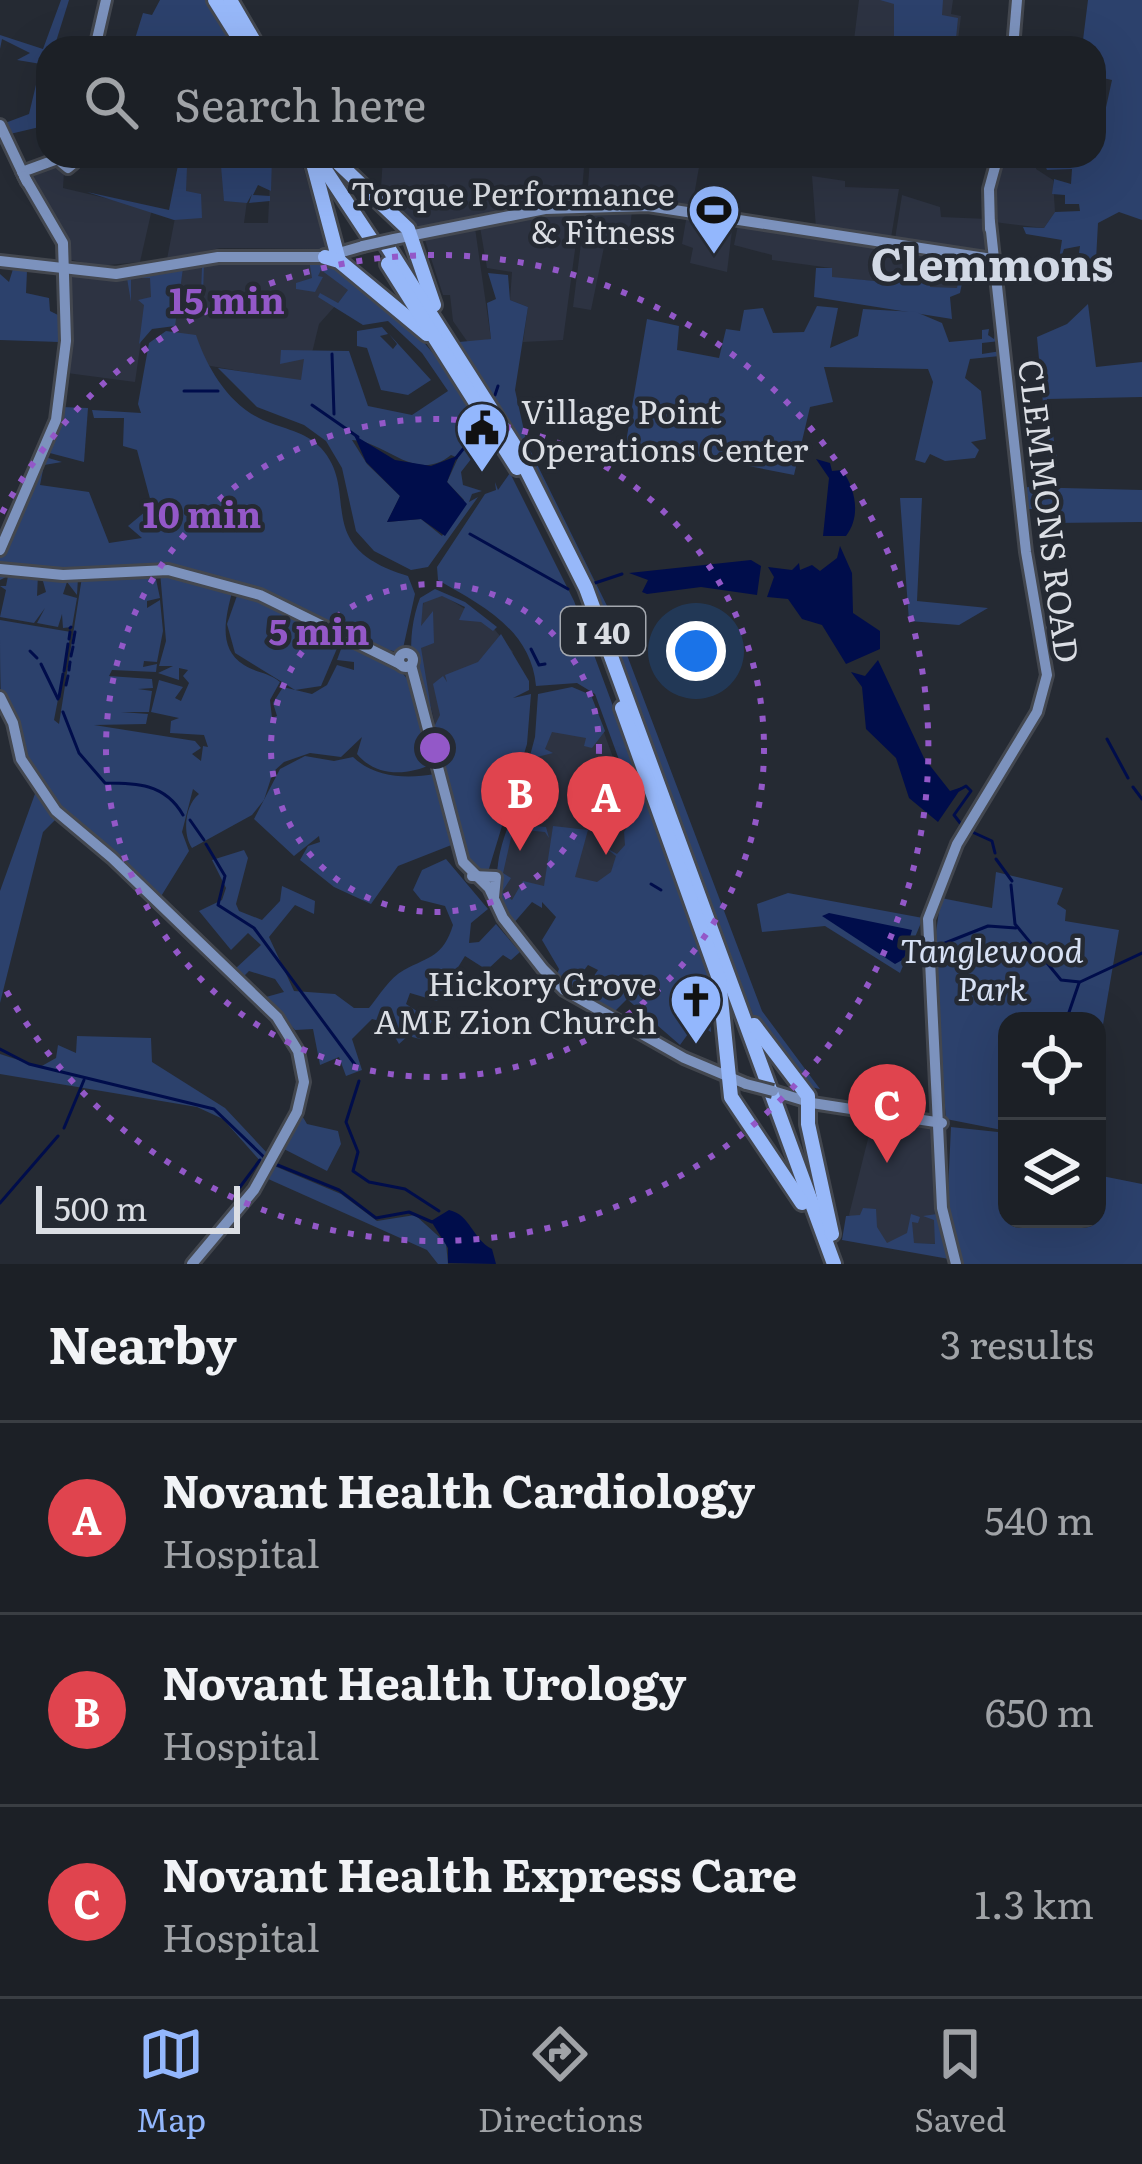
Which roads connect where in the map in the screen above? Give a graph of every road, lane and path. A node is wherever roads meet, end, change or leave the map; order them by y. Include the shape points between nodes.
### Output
1 (106, 0) edge
2 (215, 0) edge
3 (230, 0) edge
4 (1017, 0) edge
5 (97, 36) edge
6 (237, 36) edge
7 (251, 36) edge
8 (1014, 36) edge
9 (0, 125) edge
10 (40, 168) edge
11 (316, 168) edge
12 (322, 168) edge
13 (336, 168) edge
14 (341, 168) edge
15 (994, 168) edge
16 (23, 174) junction
17 (990, 222) junction
18 (411, 235) junction
19 (379, 242) junction
20 (332, 255) junction
21 (0, 259) edge
22 (992, 261) junction
23 (63, 267) junction
24 (999, 310) junction
25 (445, 343) junction
26 (0, 547) edge
27 (2, 568) edge
28 (0, 697) edge
29 (719, 979) junction
30 (740, 1000) junction
31 (727, 1062) junction
32 (709, 1071) junction
33 (728, 1079) junction
34 (790, 1090) junction
35 (808, 1099) junction
36 (942, 1123) junction
37 (802, 1203) junction
38 (192, 1264) edge
39 (824, 1264) edge
40 (837, 1264) edge
41 (956, 1264) edge

1 - 5 main road
2 - 6 highway
3 - 7 highway
4 - 8 main road
9 - 16 main road
10 - 16 main road
11 - 20 highway
12 - 19 highway, I 40
13 - 19 highway, I 40
14 - 18 highway
15 - 17 main road, CLEMMONS ROAD
16 - 23 main road via 56,232
17 - 22 main road, CLEMMONS ROAD
17 - 24 main road, CLEMMONS ROAD
18 - 19 main road
18 - 22 main road via 545,209 635,206
18 - 25 highway
19 - 20 main road
19 - 25 highway, I 40
20 - 23 main road via 219,252 106,269
20 - 25 highway
21 - 23 main road
22 - 24 main road, CLEMMONS ROAD
23 - 26 main road via 58,397
24 - 36 main road, CLEMMONS ROAD via 1046,680 1037,712 957,844 928,919
25 - 29 highway, I 40 via 572,577
25 - 30 highway, I 40 via 514,445 584,584
27 - 32 main road via 61,575 168,570 260,595 404,662 471,876 490,887 564,990
28 - 38 main road via 21,759 56,812 292,1036 303,1093 254,1190
29 - 31 highway
29 - 37 highway, I 40
30 - 34 highway
30 - 40 highway, I 40
31 - 32 highway
31 - 33 highway
32 - 33 main road
33 - 34 main road, bridge
33 - 37 highway via 733,1103
34 - 35 highway
35 - 36 main road
35 - 40 highway
36 - 41 main road, CLEMMONS ROAD via 942,1212
37 - 39 highway, I 40

